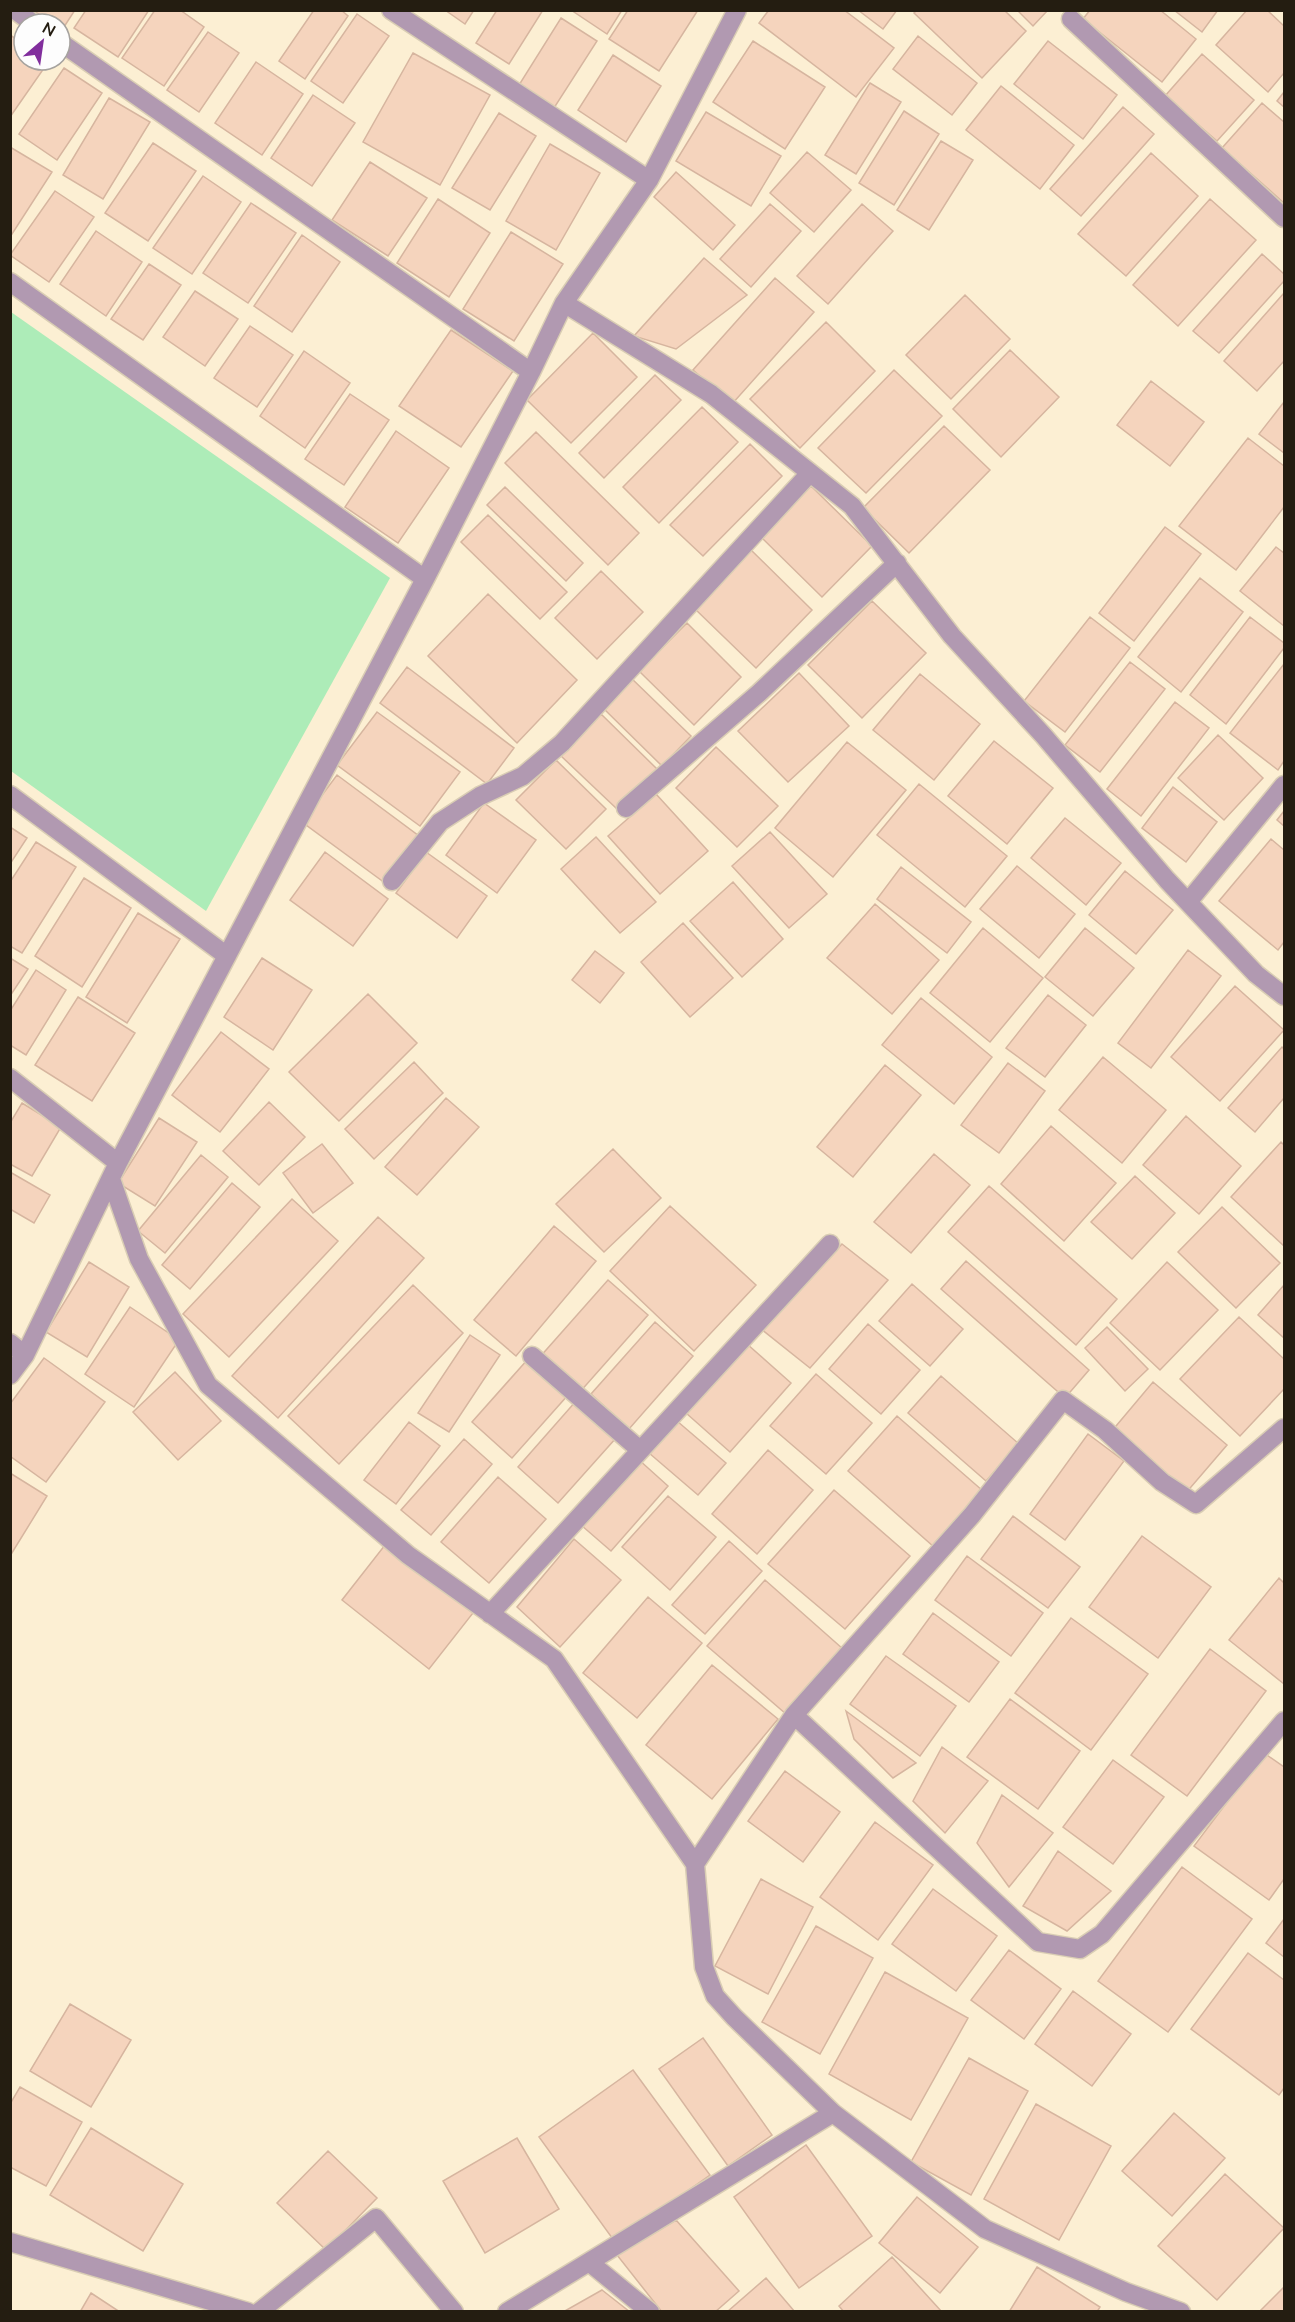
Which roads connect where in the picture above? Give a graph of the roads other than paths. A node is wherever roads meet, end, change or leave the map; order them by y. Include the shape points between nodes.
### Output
1 (391, 10) edge
2 (737, 10) edge
3 (1071, 19) dead end
4 (72, 50) edge
5 (649, 180) junction
6 (1284, 218) edge
7 (10, 282) edge
8 (564, 303) junction
9 (531, 372) junction
10 (810, 473) junction
11 (897, 563) junction
12 (425, 579) junction
13 (1284, 785) edge
14 (10, 795) edge
15 (626, 808) dead end
16 (392, 881) dead end
17 (1188, 902) junction
18 (226, 956) junction
19 (1284, 996) edge
20 (10, 1078) edge
21 (114, 1171) junction
22 (830, 1244) dead end
23 (10, 1343) edge
24 (25, 1355) junction
25 (532, 1356) dead end
26 (10, 1375) edge
27 (1284, 1428) edge
28 (640, 1450) junction
29 (490, 1614) junction
30 (794, 1715) junction
31 (1284, 1721) edge
32 (695, 1864) junction
33 (833, 2114) junction
34 (10, 2242) edge
35 (589, 2262) junction
36 (248, 2312) edge
37 (259, 2312) edge
38 (454, 2312) edge
39 (507, 2312) edge
40 (650, 2312) edge
41 (1181, 2312) edge

1 - 5 street
2 - 5 street
3 - 6 street
4 - 9 street
5 - 8 street
7 - 12 street
8 - 9 street
8 - 10 street via 711,394
9 - 12 street
10 - 11 street via 852,506
10 - 16 street via 562,743 523,776 480,796 440,822
11 - 15 street via 759,693
11 - 17 street via 952,636
12 - 18 street
13 - 17 street
14 - 18 street
17 - 19 street via 1256,974
18 - 21 street
20 - 21 street
21 - 24 street
21 - 29 street via 139,1259 208,1385 408,1555
22 - 28 street
23 - 24 street
24 - 26 street
25 - 28 street
27 - 30 street via 1196,1504 1162,1482 1105,1430 1063,1400 972,1515
28 - 29 street
29 - 32 street via 554,1659
30 - 31 street via 1038,1942 1080,1949 1101,1934
30 - 32 street
32 - 33 street via 704,1967 715,1996
33 - 35 street
33 - 41 street via 984,2229
34 - 36 street
35 - 39 street
35 - 40 street
37 - 38 street via 376,2218

